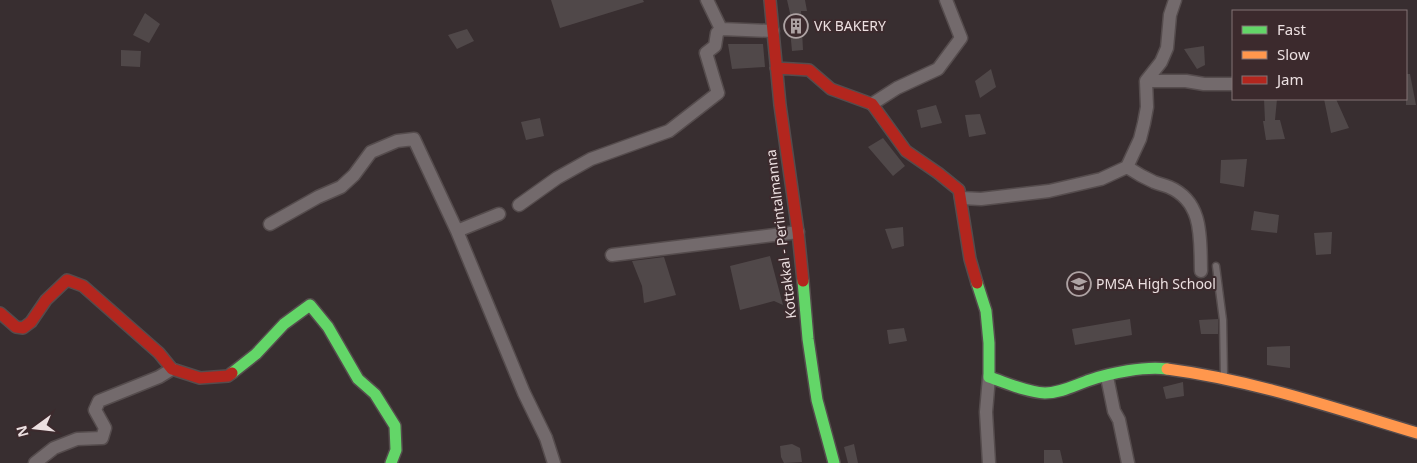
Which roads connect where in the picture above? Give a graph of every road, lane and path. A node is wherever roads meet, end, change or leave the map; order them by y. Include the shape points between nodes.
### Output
1 (707, 0) edge
2 (770, 0) edge
3 (946, 0) edge
4 (1174, 0) edge
5 (721, 29) junction
6 (773, 31) junction
7 (776, 68) junction
8 (1146, 81) junction
9 (1232, 84) edge
10 (872, 104) junction
11 (1127, 167) junction
12 (961, 198) junction
13 (519, 205) dead end
14 (499, 214) dead end
15 (270, 224) dead end
16 (457, 231) junction
17 (798, 232) junction
18 (612, 255) dead end
19 (1216, 266) dead end
20 (1200, 271) dead end
21 (0, 313) edge
22 (172, 369) junction
23 (989, 377) junction
24 (1107, 377) junction
25 (1224, 378) junction
26 (1417, 434) edge
27 (35, 463) edge
28 (391, 463) edge
29 (554, 463) edge
30 (834, 463) edge
31 (988, 463) edge
32 (1128, 463) edge

1 - 5 street
2 - 6 street, Kottakkal - Perintalmanna
3 - 10 street via 961,38 938,69
4 - 8 street via 1167,48
5 - 6 street
5 - 13 street via 716,33 715,46 706,53 718,93 669,131 591,160 557,178
6 - 7 street, Kottakkal - Perintalmanna
7 - 10 street via 809,70 831,89
7 - 17 street, Kottakkal - Perintalmanna
8 - 9 street
8 - 11 street via 1144,123
10 - 12 street via 906,151 959,190
11 - 12 street via 1100,179 1049,192
11 - 20 street via 1176,190 1192,205 1200,230
12 - 23 street via 970,258 986,311
14 - 16 street
15 - 16 street via 341,187 371,152 397,141 414,139
16 - 29 street
17 - 18 street
17 - 30 street, Kottakkal - Perintalmanna via 817,400
19 - 25 lane via 1224,320
21 - 22 street via 16,327 23,328 67,280 83,286 159,353
22 - 27 street via 99,402 95,410 105,428 102,438 77,439 54,448
22 - 28 street via 200,378 228,376 310,304 328,327 358,379 375,394 395,426 396,450
23 - 24 street via 1046,393
23 - 31 street via 986,412
24 - 25 street via 1159,368
24 - 32 street
25 - 26 street

